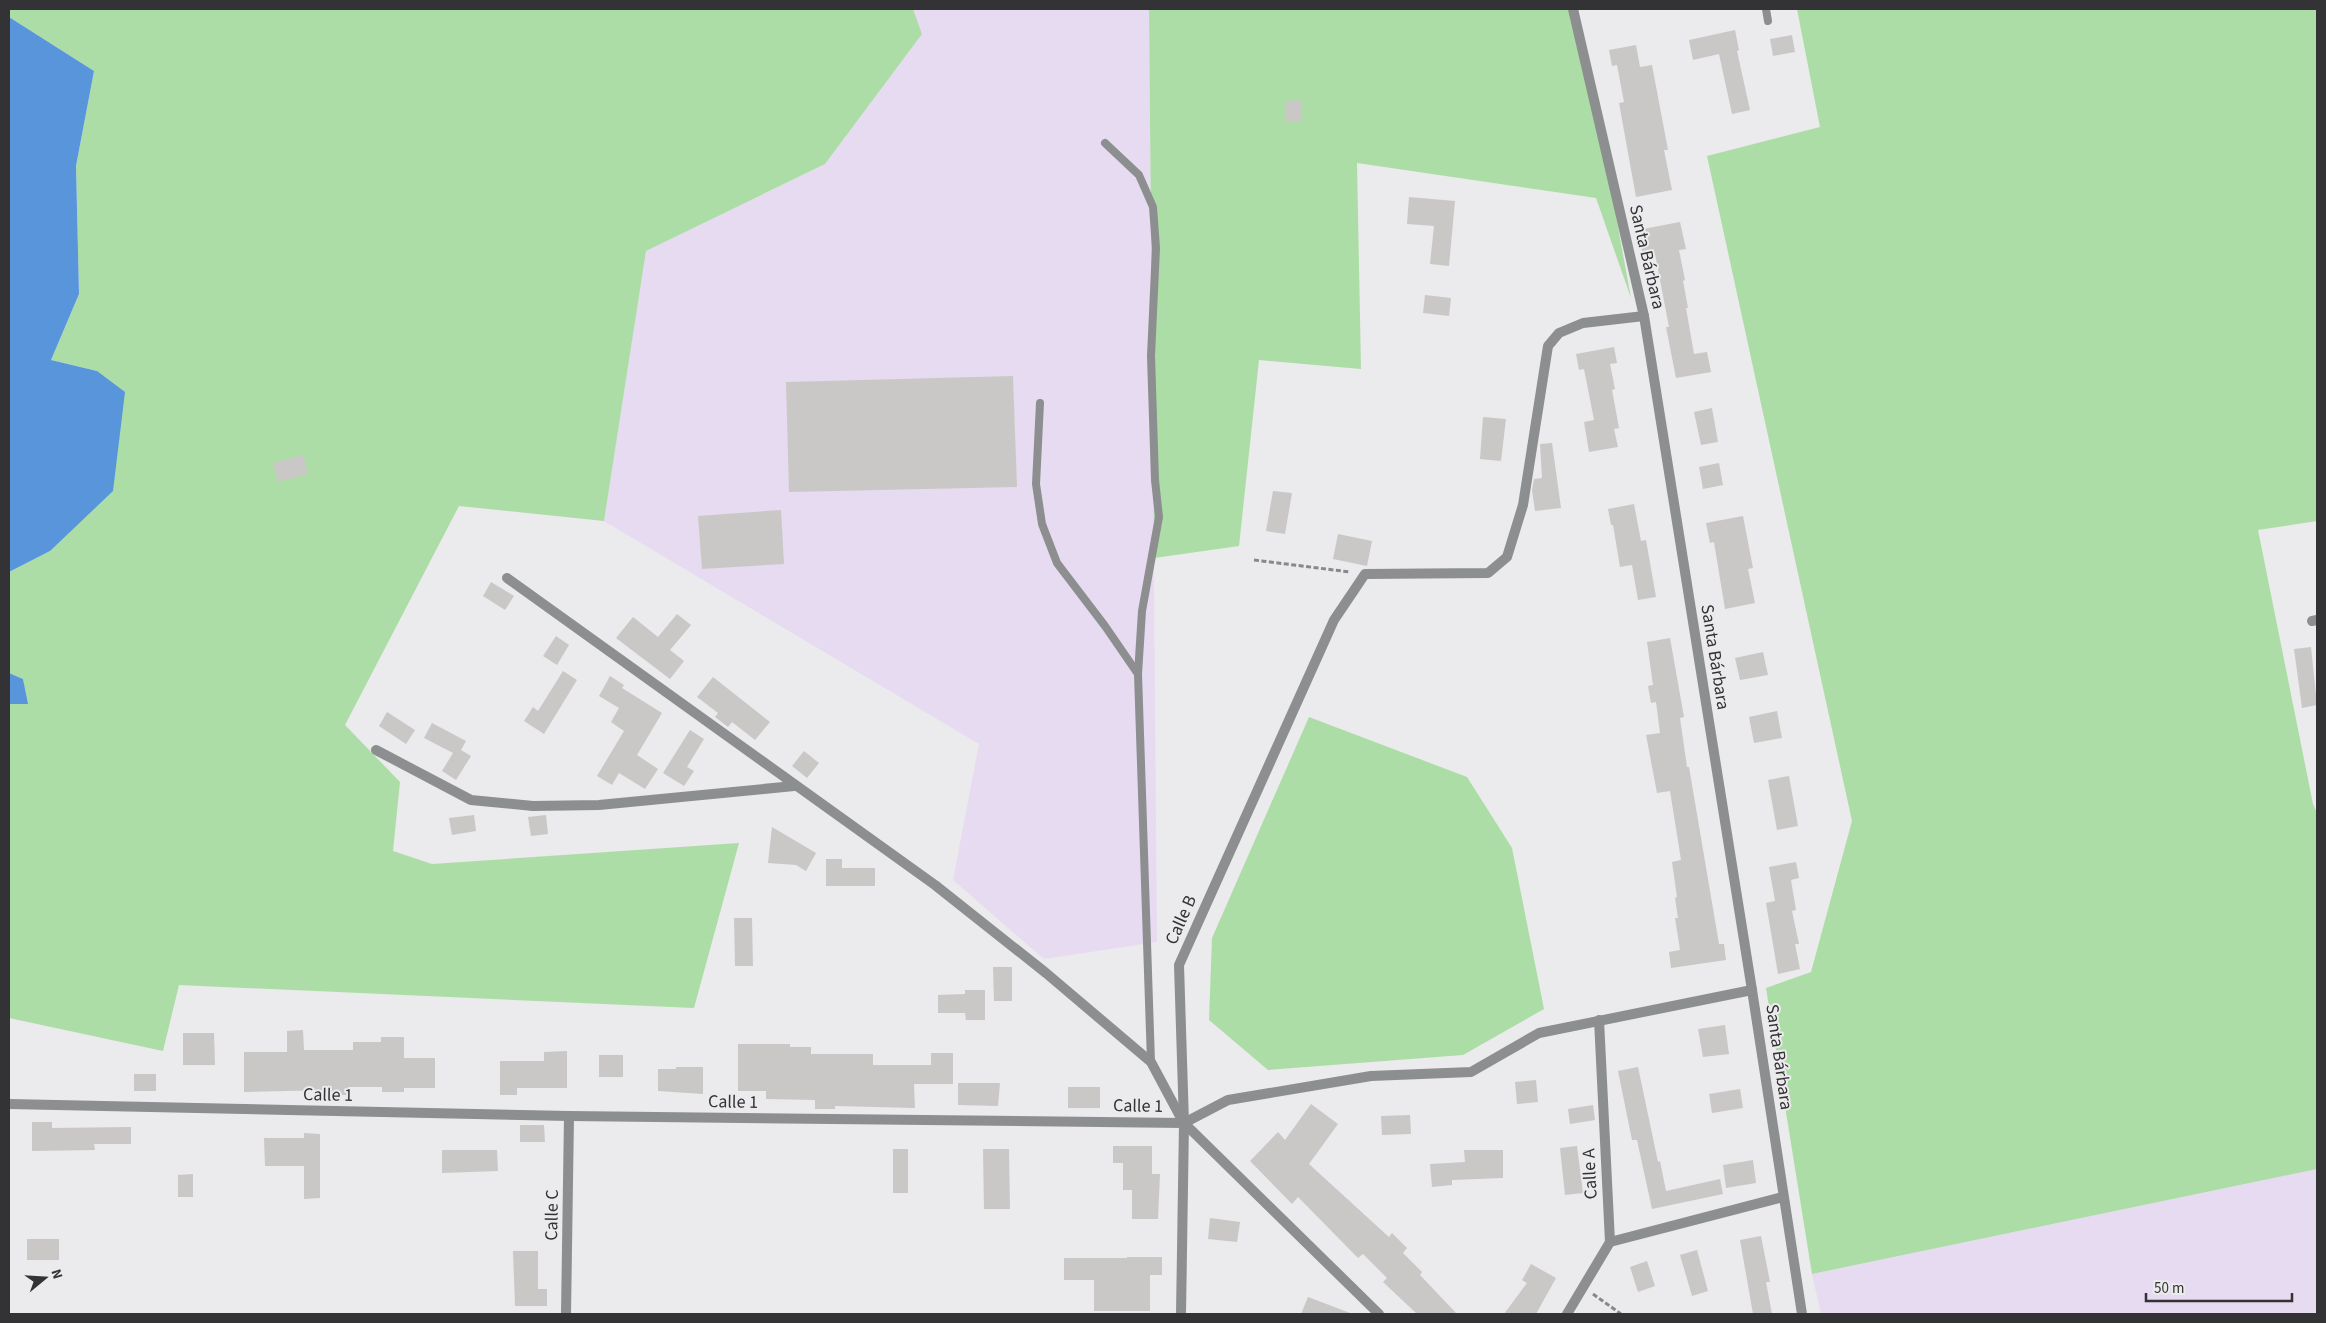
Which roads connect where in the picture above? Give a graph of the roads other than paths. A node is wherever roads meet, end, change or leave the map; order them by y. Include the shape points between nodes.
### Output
1 (1573, 9) edge
2 (1766, 9) edge
3 (1768, 21) dead end
4 (1105, 143) dead end
5 (1644, 316) junction
6 (1040, 403) dead end
7 (507, 578) dead end
8 (1138, 674) junction
9 (376, 750) dead end
10 (794, 786) junction
11 (1752, 990) junction
12 (1598, 1020) junction
13 (1151, 1062) junction
14 (9, 1104) edge
15 (570, 1116) junction
16 (1184, 1123) junction
17 (1783, 1197) junction
18 (1610, 1242) junction
19 (566, 1314) edge
20 (1180, 1314) edge
21 (1379, 1314) edge
22 (1567, 1314) edge
23 (1802, 1314) edge

1 - 5 street, Santa Bárbara
2 - 3 lane
4 - 8 lane via 1139,175 1153,206 1151,356 1159,517 1142,611
5 - 11 street, Santa Bárbara
5 - 16 street, Calle B via 1583,323 1559,333 1548,346 1523,505 1507,557 1488,573 1365,574 1334,620 1178,965
6 - 8 lane via 1036,484 1042,524 1058,563
7 - 10 street
8 - 13 lane
9 - 10 street via 471,800 533,806 599,805
10 - 13 street via 935,885
11 - 12 street
11 - 17 street, Santa Bárbara
12 - 16 street via 1539,1033 1471,1072 1371,1076 1228,1100
12 - 18 street, Calle A
13 - 16 street
14 - 15 street, Calle 1
15 - 16 street, Calle 1
15 - 19 street, Calle C
16 - 20 street, Calle B
16 - 21 street, Calle 1
17 - 18 street
17 - 23 street, Santa Bárbara
18 - 22 street

